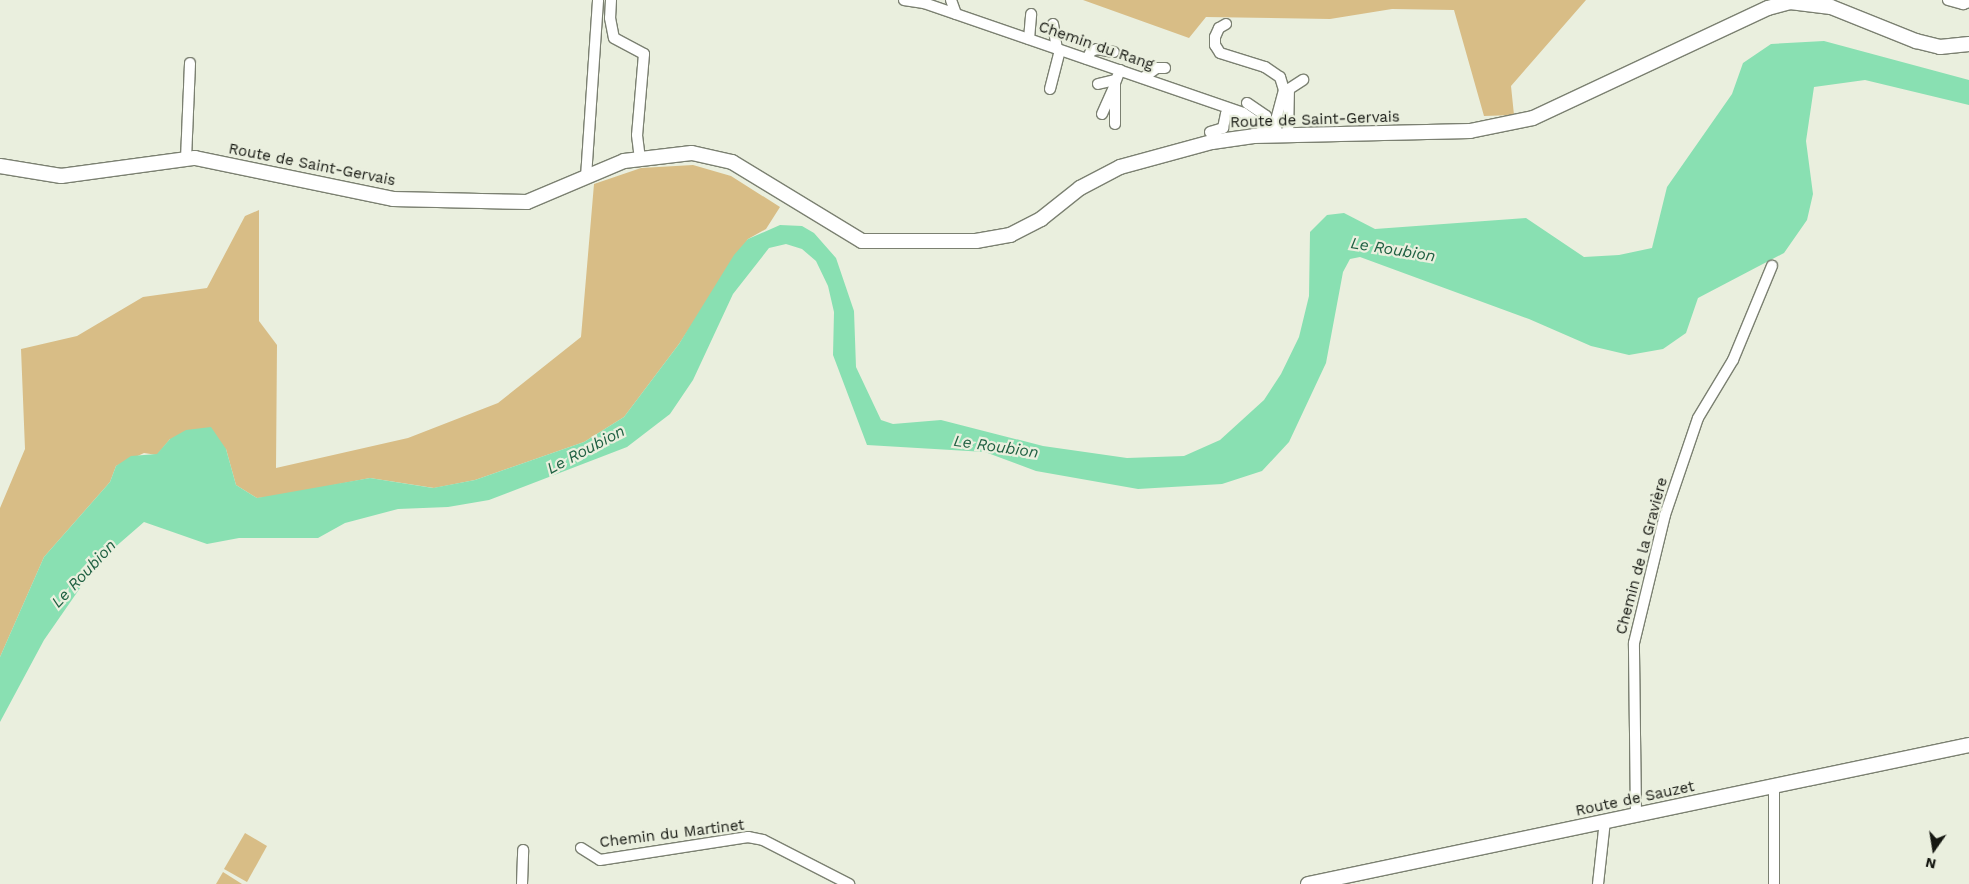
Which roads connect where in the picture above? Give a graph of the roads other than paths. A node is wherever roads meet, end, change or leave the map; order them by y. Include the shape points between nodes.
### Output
1 (598, 0) edge
2 (611, 0) edge
3 (904, 0) edge
4 (951, 0) edge
5 (1948, 0) edge
6 (1969, 2) edge
7 (1832, 4) edge
8 (956, 14) junction
9 (1031, 14) dead end
10 (1053, 24) dead end
11 (1226, 24) dead end
12 (1029, 39) junction
13 (1969, 44) edge
14 (1059, 49) junction
15 (1114, 52) dead end
16 (1087, 59) junction
17 (190, 63) dead end
18 (1165, 68) dead end
19 (1143, 78) junction
20 (1117, 79) junction
21 (1303, 80) dead end
22 (1098, 84) dead end
23 (1050, 89) dead end
24 (1247, 103) dead end
25 (1232, 110) junction
26 (1102, 114) dead end
27 (1115, 124) dead end
28 (1210, 132) dead end
29 (1275, 134) junction
30 (186, 159) junction
31 (640, 160) junction
32 (0, 166) edge
33 (586, 177) junction
34 (1772, 266) dead end
35 (1969, 745) edge
36 (1774, 786) junction
37 (1636, 815) junction
38 (1605, 821) junction
39 (581, 848) dead end
40 (523, 850) dead end
41 (522, 884) edge
42 (849, 884) edge
43 (1308, 884) edge
44 (1598, 884) edge
45 (1774, 884) edge

1 - 33 street
2 - 31 street via 614,38 644,54 637,135
3 - 8 street, Chemin du Rang
4 - 8 street
5 - 6 street via 1962,4
7 - 13 street, Route de Saint-Gervais via 1916,41 1940,47
7 - 29 street, Route de Saint-Gervais via 1790,2 1768,8 1533,118 1470,131
8 - 12 street, Chemin du Rang
9 - 12 street
10 - 14 street
11 - 29 street via 1219,28 1215,37 1220,53 1265,67 1280,77 1284,90
12 - 14 street, Chemin du Rang
14 - 16 street, Chemin du Rang
14 - 23 street
15 - 16 street via 1097,49 1091,51
16 - 20 street, Chemin du Rang
17 - 30 street
18 - 19 street via 1157,68
19 - 20 street, Chemin du Rang
19 - 25 street, Chemin du Rang
20 - 22 street
20 - 26 street
20 - 27 street
21 - 29 street via 1289,89
24 - 29 street via 1266,116
25 - 28 street via 1226,114 1223,128
25 - 29 street, Chemin du Rang
29 - 31 street, Route de Saint-Gervais via 1212,142 1120,167 1080,188 1041,219 1010,235 976,241 862,241 732,162 692,153
30 - 32 street, Route de Saint-Gervais via 61,176
30 - 33 street, Route de Saint-Gervais via 195,158 393,199 527,202
31 - 33 street, Route de Saint-Gervais via 624,162
34 - 37 street, Chemin de la Gravière via 1733,360 1698,418 1665,515 1634,644
35 - 36 street, Route de Sauzet
36 - 37 street, Route de Sauzet
36 - 45 street
37 - 38 street, Route de Sauzet
38 - 43 street, Route de Sauzet
38 - 44 street
39 - 42 street, Chemin du Martinet via 600,860 748,837 762,840
40 - 41 street

